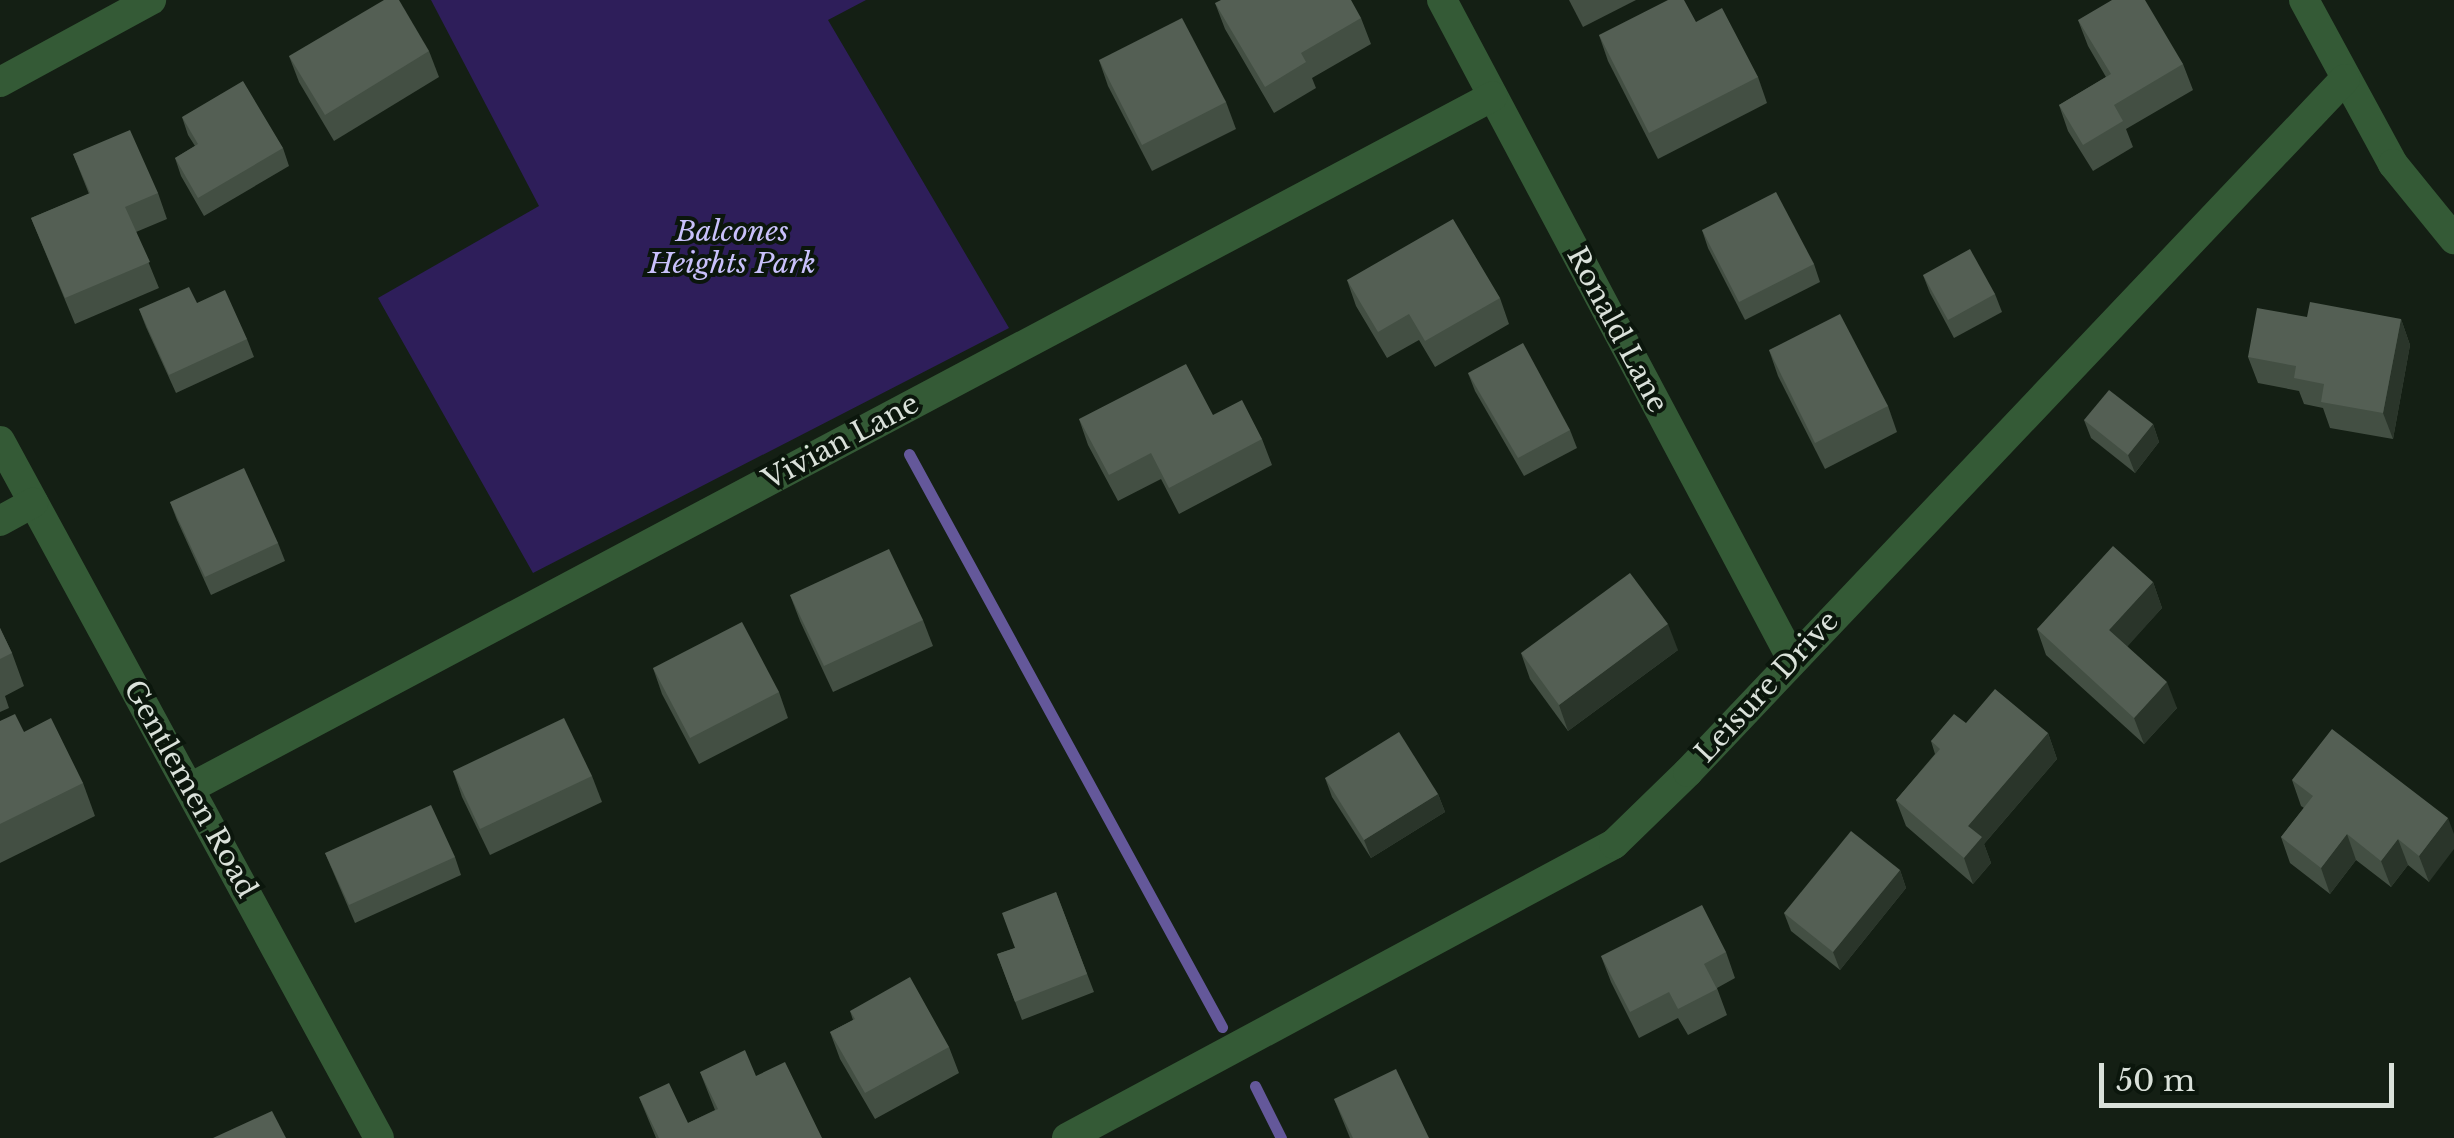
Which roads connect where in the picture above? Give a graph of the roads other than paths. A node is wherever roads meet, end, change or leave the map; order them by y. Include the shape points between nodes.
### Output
1 (152, 0) edge
2 (1442, 0) edge
3 (2304, 0) edge
4 (2346, 78) junction
5 (0, 82) edge
6 (1493, 96) junction
7 (2454, 239) edge
8 (0, 441) edge
9 (34, 503) junction
10 (0, 521) edge
11 (1792, 660) junction
12 (190, 788) junction
13 (380, 1138) edge
14 (1068, 1138) edge

1 - 5 street
2 - 6 street, Ronald Lane
3 - 4 street
4 - 7 street via 2393,164
4 - 11 street, Leisure Drive
6 - 11 street, Ronald Lane
6 - 12 street, Vivian Lane
8 - 9 street, Gentlemen Road
9 - 10 street
9 - 12 street, Gentlemen Road
11 - 14 street, Leisure Drive via 1614,844
12 - 13 street, Gentlemen Road

